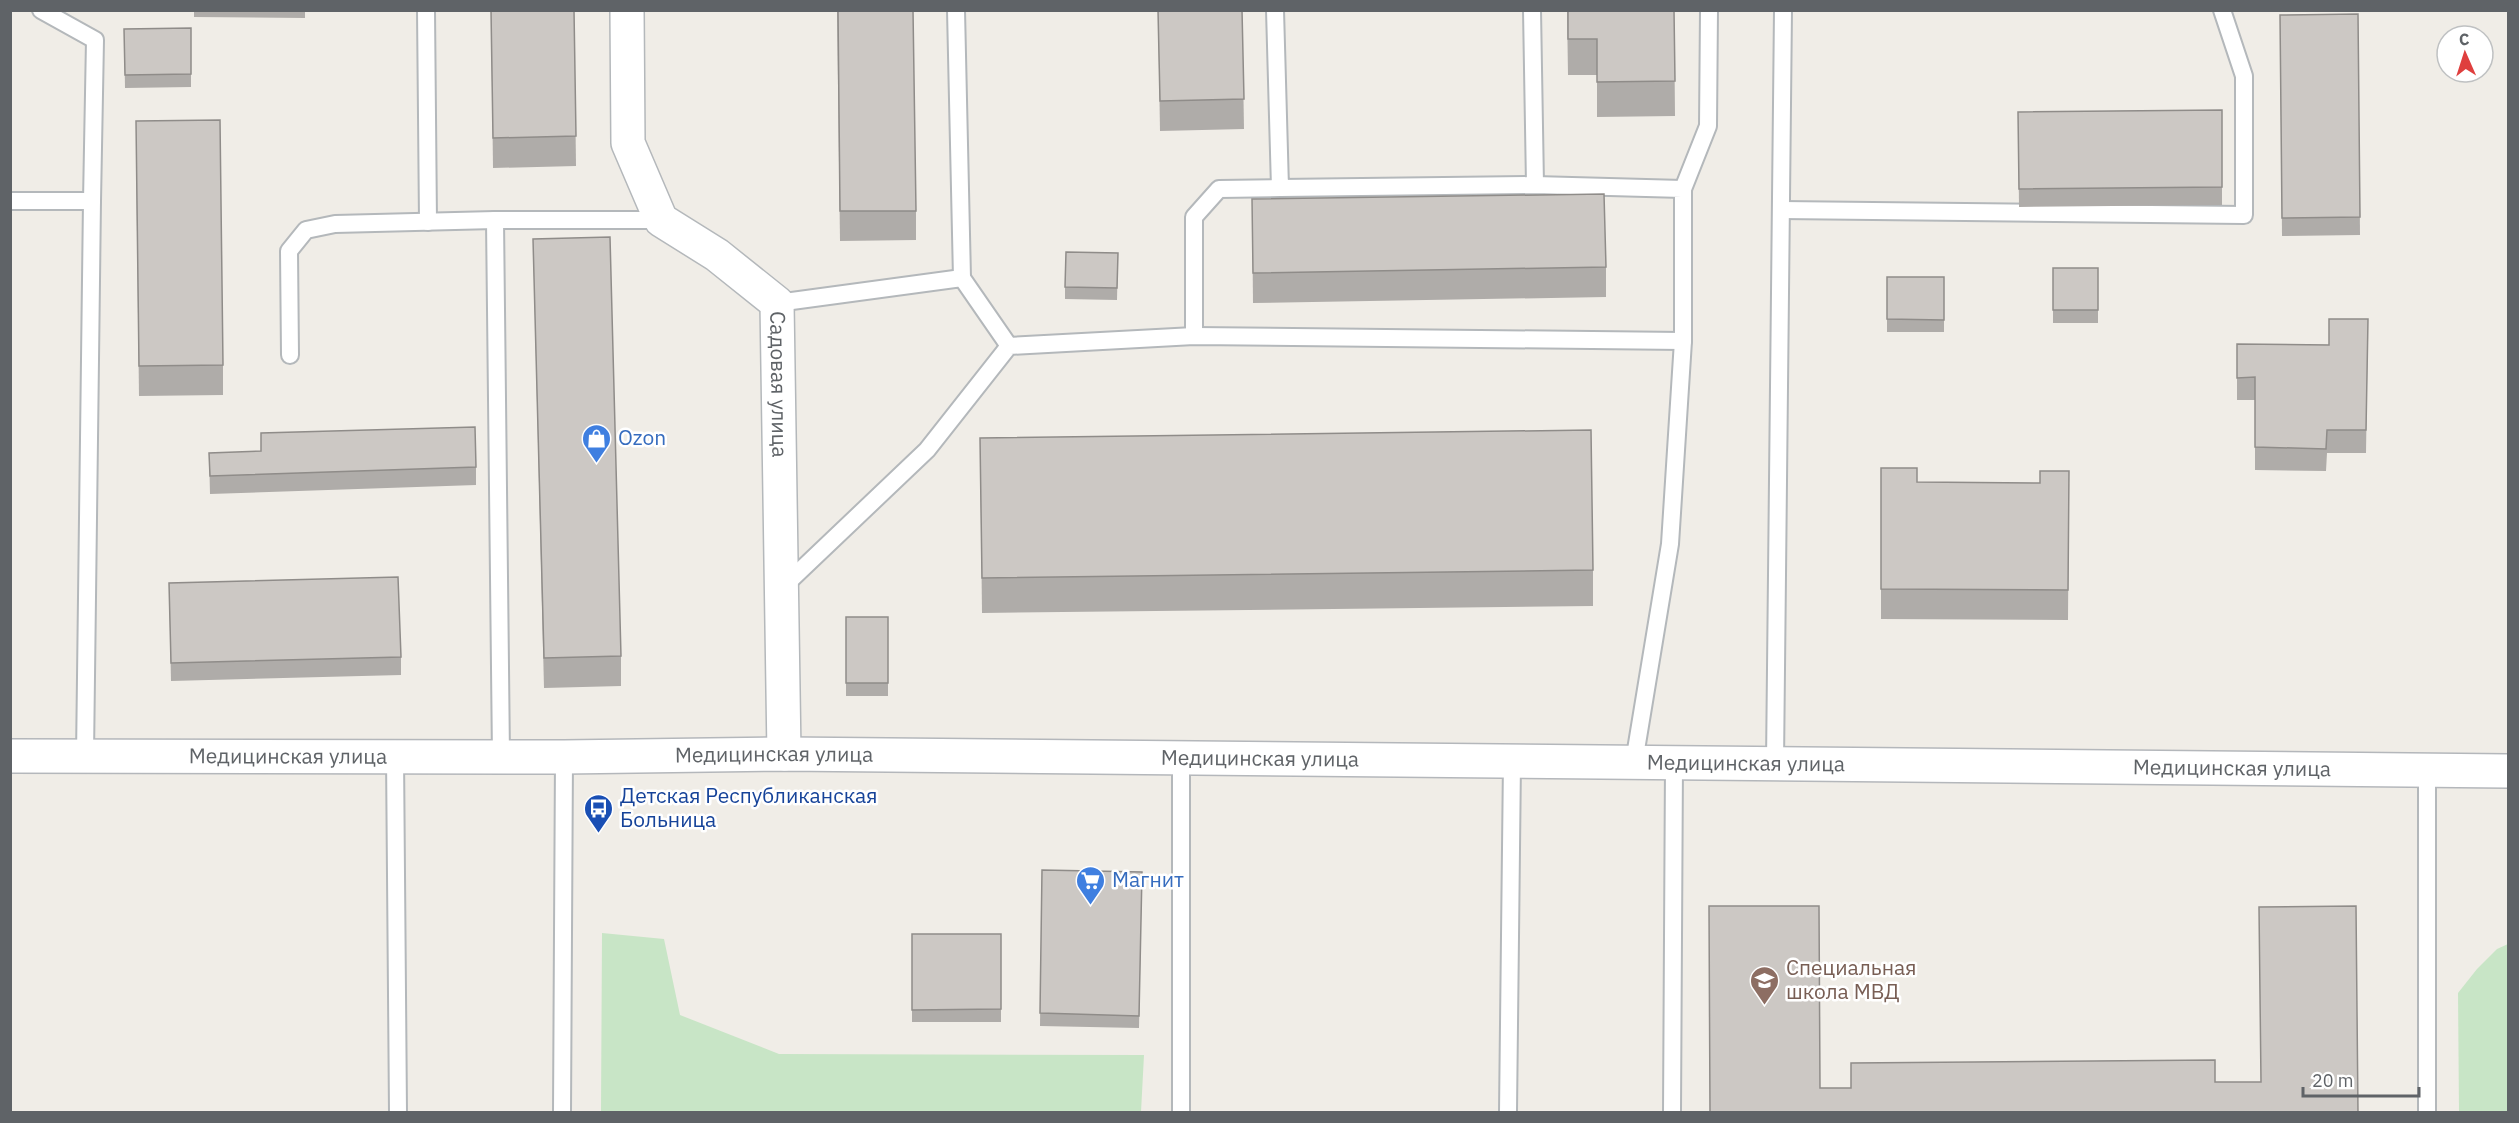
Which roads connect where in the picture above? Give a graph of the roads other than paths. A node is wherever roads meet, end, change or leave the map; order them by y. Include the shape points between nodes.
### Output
1 (41, 10) edge
2 (426, 10) edge
3 (627, 10) edge
4 (956, 10) edge
5 (1275, 10) edge
6 (1532, 10) edge
7 (1709, 10) edge
8 (1783, 10) edge
9 (2222, 10) edge
10 (1535, 185) junction
11 (1280, 188) junction
12 (1683, 189) junction
13 (10, 201) edge
14 (92, 201) junction
15 (1781, 210) junction
16 (495, 220) junction
17 (661, 220) junction
18 (428, 222) junction
19 (962, 278) junction
20 (777, 303) junction
21 (1194, 336) junction
22 (1683, 341) junction
23 (1009, 346) junction
24 (290, 355) dead end
25 (781, 588) junction
26 (783, 754) junction
27 (395, 755) junction
28 (10, 756) edge
29 (85, 756) junction
30 (501, 756) junction
31 (564, 757) junction
32 (1181, 757) junction
33 (1512, 761) junction
34 (1634, 762) junction
35 (1674, 763) junction
36 (1775, 763) junction
37 (2427, 770) junction
38 (2508, 771) edge
39 (398, 1113) edge
40 (562, 1113) edge
41 (1181, 1113) edge
42 (1508, 1113) edge
43 (1672, 1113) edge
44 (2427, 1113) edge

1 - 14 lane via 95,40
2 - 18 lane
3 - 17 main road via 628,143
4 - 19 lane
5 - 11 lane
6 - 10 lane
7 - 12 lane via 1708,126
8 - 15 lane
9 - 15 lane via 2244,76 2244,215
10 - 11 lane
10 - 12 lane
11 - 21 lane via 1219,189 1194,217
12 - 22 lane
13 - 14 lane
14 - 29 lane
15 - 36 lane
16 - 17 lane
16 - 18 lane
16 - 30 lane
17 - 20 main road, Садовая улица via 717,255
18 - 24 lane via 335,224 306,230 289,251
19 - 20 lane
19 - 23 lane
20 - 25 main road, Садовая улица
21 - 22 lane
21 - 23 lane
22 - 34 lane via 1671,544
23 - 25 lane via 927,450
25 - 26 main road, Садовая улица
26 - 31 main road, Медицинская улица
26 - 32 main road, Медицинская улица
27 - 29 main road, Медицинская улица
27 - 30 main road, Медицинская улица
27 - 39 lane
28 - 29 main road, Медицинская улица
30 - 31 main road, Медицинская улица
31 - 40 lane
32 - 33 main road, Медицинская улица
32 - 41 lane
33 - 34 main road, Медицинская улица
33 - 42 lane
34 - 35 main road, Медицинская улица
35 - 36 main road, Медицинская улица
35 - 43 lane
36 - 37 main road, Медицинская улица
37 - 38 main road, Медицинская улица
37 - 44 lane

